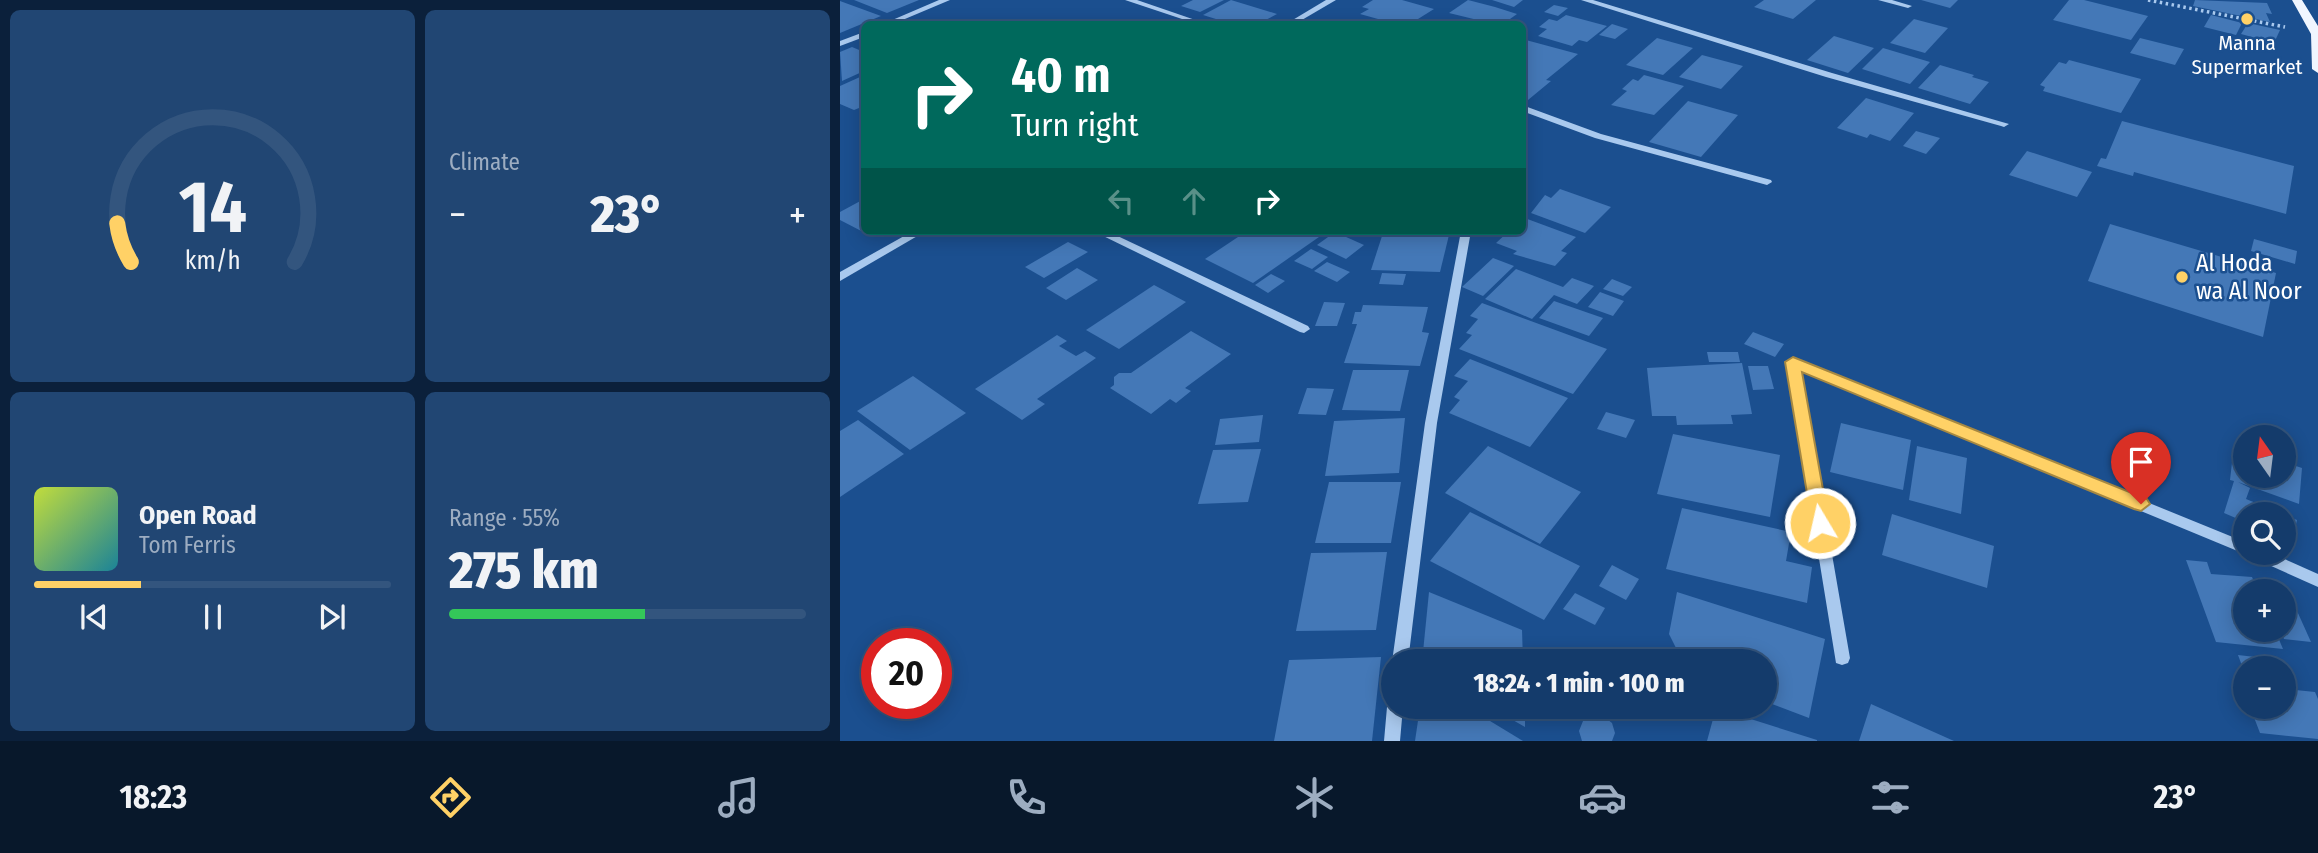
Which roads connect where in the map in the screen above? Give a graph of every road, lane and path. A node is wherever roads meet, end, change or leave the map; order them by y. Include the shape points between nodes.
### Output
1 (946, 0) edge
2 (1129, 0) edge
3 (1332, 0) edge
4 (1585, 0) edge
5 (1882, 0) edge
6 (2148, 0) edge
7 (2297, 0) edge
8 (1908, 6) dead end
9 (894, 21) edge
10 (1194, 21) edge
11 (1295, 21) edge
12 (2316, 34) edge
13 (861, 35) edge
14 (840, 44) edge
15 (2318, 69) edge
16 (1526, 109) edge
17 (2004, 124) dead end
18 (1767, 182) dead end
19 (915, 235) edge
20 (1106, 235) edge
21 (1465, 235) edge
22 (840, 277) edge
23 (1304, 329) dead end
24 (2233, 543) edge
25 (2282, 565) edge
26 (2318, 582) edge
27 (1402, 649) edge
28 (1842, 658) dead end
29 (1394, 719) edge
30 (1392, 741) edge

1 - 9 street
2 - 10 street
3 - 11 street
4 - 17 street
5 - 8 street
6 - 12 path
7 - 12 main road
12 - 15 main road
13 - 14 street
16 - 18 street via 1598,136
19 - 22 street
20 - 23 street
21 - 27 street via 1431,423
24 - 28 street via 1793,362
25 - 26 street
29 - 30 street

